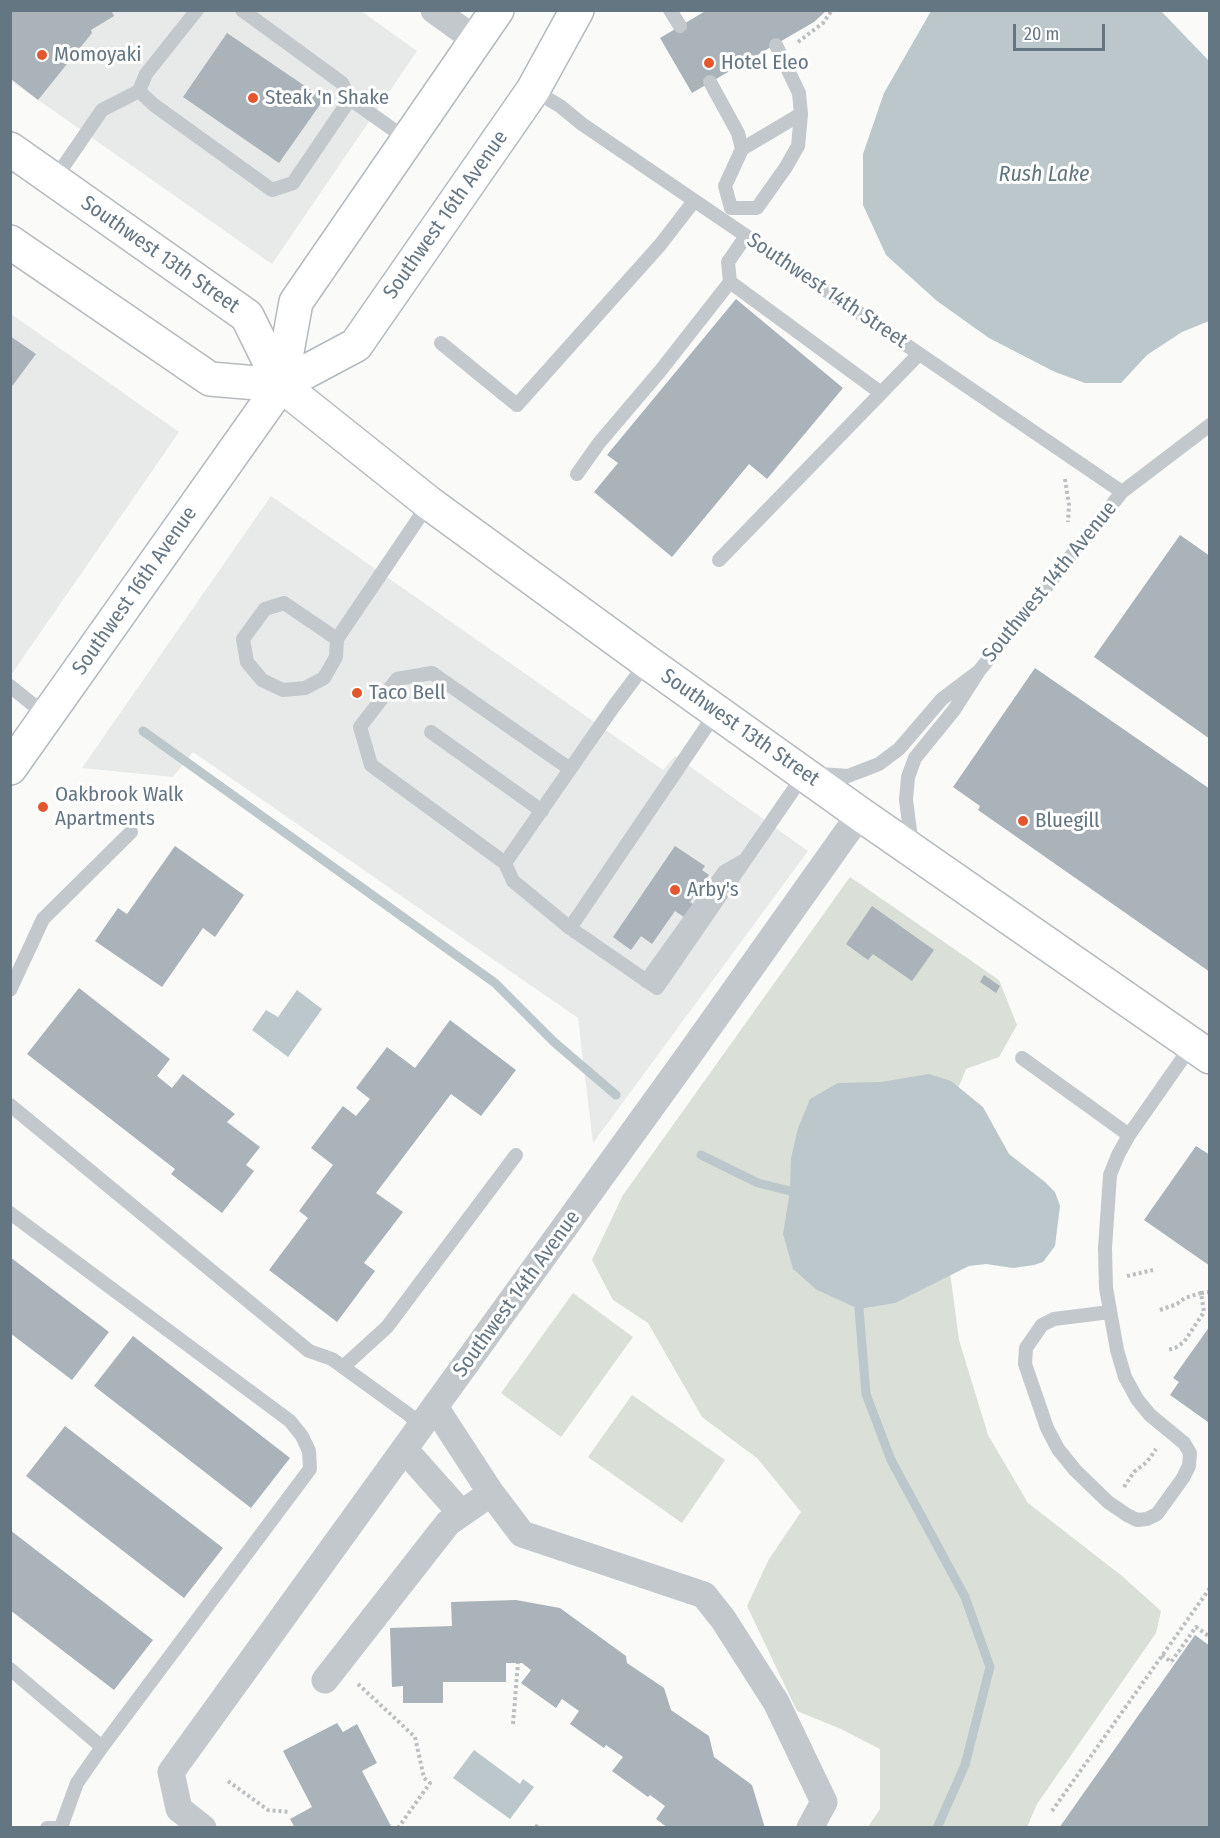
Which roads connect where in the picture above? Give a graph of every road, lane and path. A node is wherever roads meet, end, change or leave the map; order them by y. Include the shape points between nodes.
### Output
1 (197, 10) edge
2 (242, 10) edge
3 (434, 10) edge
4 (497, 10) edge
5 (577, 10) edge
6 (670, 10) edge
7 (832, 10) edge
8 (680, 26) dead end
9 (477, 42) junction
10 (796, 43) dead end
11 (776, 45) dead end
12 (710, 82) dead end
13 (533, 90) junction
14 (139, 91) junction
15 (350, 99) junction
16 (801, 114) junction
17 (408, 140) junction
18 (10, 149) edge
19 (742, 149) junction
20 (54, 180) junction
21 (694, 201) junction
22 (731, 208) junction
23 (722, 220) junction
24 (746, 236) junction
25 (10, 242) edge
26 (730, 282) junction
27 (441, 343) dead end
28 (919, 354) junction
29 (281, 385) junction
30 (881, 393) junction
31 (1209, 425) edge
32 (1066, 469) dead end
33 (577, 474) dead end
34 (1122, 492) junction
35 (429, 503) junction
36 (1067, 526) dead end
37 (719, 560) dead end
38 (337, 639) junction
39 (647, 662) junction
40 (979, 671) junction
41 (10, 686) edge
42 (717, 711) junction
43 (47, 716) junction
44 (430, 732) dead end
45 (10, 768) edge
46 (570, 769) junction
47 (805, 773) junction
48 (542, 811) junction
49 (860, 814) junction
50 (132, 832) dead end
51 (913, 851) junction
52 (505, 863) junction
53 (570, 928) junction
54 (10, 990) edge
55 (1201, 1051) edge
56 (1022, 1058) dead end
57 (10, 1105) edge
58 (1129, 1135) junction
59 (516, 1155) dead end
60 (10, 1213) edge
61 (1153, 1270) dead end
62 (1124, 1276) dead end
63 (1209, 1292) edge
64 (1202, 1293) junction
65 (1160, 1310) dead end
66 (1110, 1312) junction
67 (1167, 1350) dead end
68 (343, 1366) junction
69 (428, 1417) junction
70 (1161, 1442) dead end
71 (405, 1449) junction
72 (1124, 1488) dead end
73 (491, 1493) junction
74 (462, 1513) junction
75 (1209, 1588) edge
76 (1209, 1637) edge
77 (1161, 1655) junction
78 (518, 1663) dead end
79 (10, 1669) edge
80 (331, 1672) joint
81 (513, 1724) dead end
82 (102, 1747) junction
83 (228, 1781) dead end
84 (1052, 1811) dead end
85 (289, 1812) dead end
86 (535, 1826) edge
87 (57, 1827) edge
88 (203, 1827) edge
89 (398, 1827) edge
90 (541, 1827) edge
91 (810, 1827) edge

1 - 14 lane via 146,74
2 - 15 lane via 342,83
3 - 9 street
4 - 9 main road, Southwest 16th Avenue
5 - 13 main road, Southwest 16th Avenue
6 - 8 lane
7 - 10 path
9 - 17 main road, Southwest 16th Avenue
11 - 16 lane via 799,93
12 - 19 lane via 738,133
13 - 21 lane, Southwest 14th Street
13 - 29 main road, Southwest 16th Avenue via 356,345
14 - 15 lane via 272,190 293,183
14 - 20 lane via 102,110
15 - 17 lane
16 - 19 lane
16 - 22 lane via 798,146 757,208
17 - 29 main road, Southwest 16th Avenue via 296,302
18 - 20 main road, Southwest 13th Street
19 - 22 lane via 725,186
20 - 29 main road, Southwest 13th Street via 247,316
21 - 23 lane, Southwest 14th Street
21 - 27 lane via 660,245 517,405
22 - 23 lane
23 - 24 lane, Southwest 14th Street
24 - 26 lane via 728,262
24 - 28 lane, Southwest 14th Street
25 - 29 main road via 210,379
26 - 30 lane
26 - 33 lane
28 - 30 lane
28 - 34 lane, Southwest 14th Street
29 - 35 main road, Southwest 13th Street
29 - 43 main road, Southwest 16th Avenue
30 - 37 lane
31 - 34 lane, Southwest 14th Avenue
32 - 36 path
34 - 40 lane, Southwest 14th Avenue
35 - 38 lane
35 - 39 main road, Southwest 13th Street
38 - 38 lane via 336,657 324,678 305,688 282,690 262,680 247,662 243,639 265,609 284,603
39 - 42 main road, Southwest 13th Street
39 - 46 lane
40 - 47 lane, Southwest 14th Avenue via 942,699 899,749 879,764 848,776
40 - 51 lane, Southwest 14th Avenue via 915,758 908,777 906,800
41 - 43 lane
42 - 47 main road, Southwest 13th Street
42 - 53 lane
43 - 45 main road, Southwest 16th Avenue
44 - 48 lane
46 - 48 lane
46 - 52 lane via 432,673 397,679 360,727 371,765
47 - 49 main road, Southwest 13th Street
47 - 53 lane via 657,988
48 - 52 lane
49 - 51 main road, Southwest 13th Street
49 - 69 street, Southwest 14th Avenue
50 - 54 lane via 43,919
51 - 55 main road, Southwest 13th Street
52 - 53 lane via 513,881
55 - 58 lane
56 - 58 lane
57 - 68 lane via 309,1351
58 - 66 lane via 1110,1175 1105,1248
59 - 68 lane via 387,1327
60 - 82 lane via 290,1421 309,1451 310,1469
61 - 62 path
63 - 64 path
64 - 65 path
64 - 67 path via 1204,1312 1184,1342
66 - 66 lane via 1125,1377 1137,1399 1190,1453 1184,1478 1157,1514 1147,1520 1137,1520 1108,1502 1064,1456 1047,1428 1025,1364 1026,1348 1042,1325 1054,1319
68 - 69 lane
69 - 71 street, Southwest 14th Avenue
69 - 73 street
70 - 72 path
71 - 74 street
71 - 88 street, Southwest 14th Avenue via 171,1772 179,1809
73 - 74 street
73 - 91 street via 522,1534 704,1595 776,1702 824,1803
74 - 80 street via 448,1523
75 - 77 path
76 - 77 path via 1196,1627 1171,1662
77 - 84 path
78 - 81 path
79 - 82 lane
80 - 89 path via 415,1737 424,1778 430,1783
82 - 87 lane via 77,1783
83 - 85 path via 268,1810
86 - 90 path

